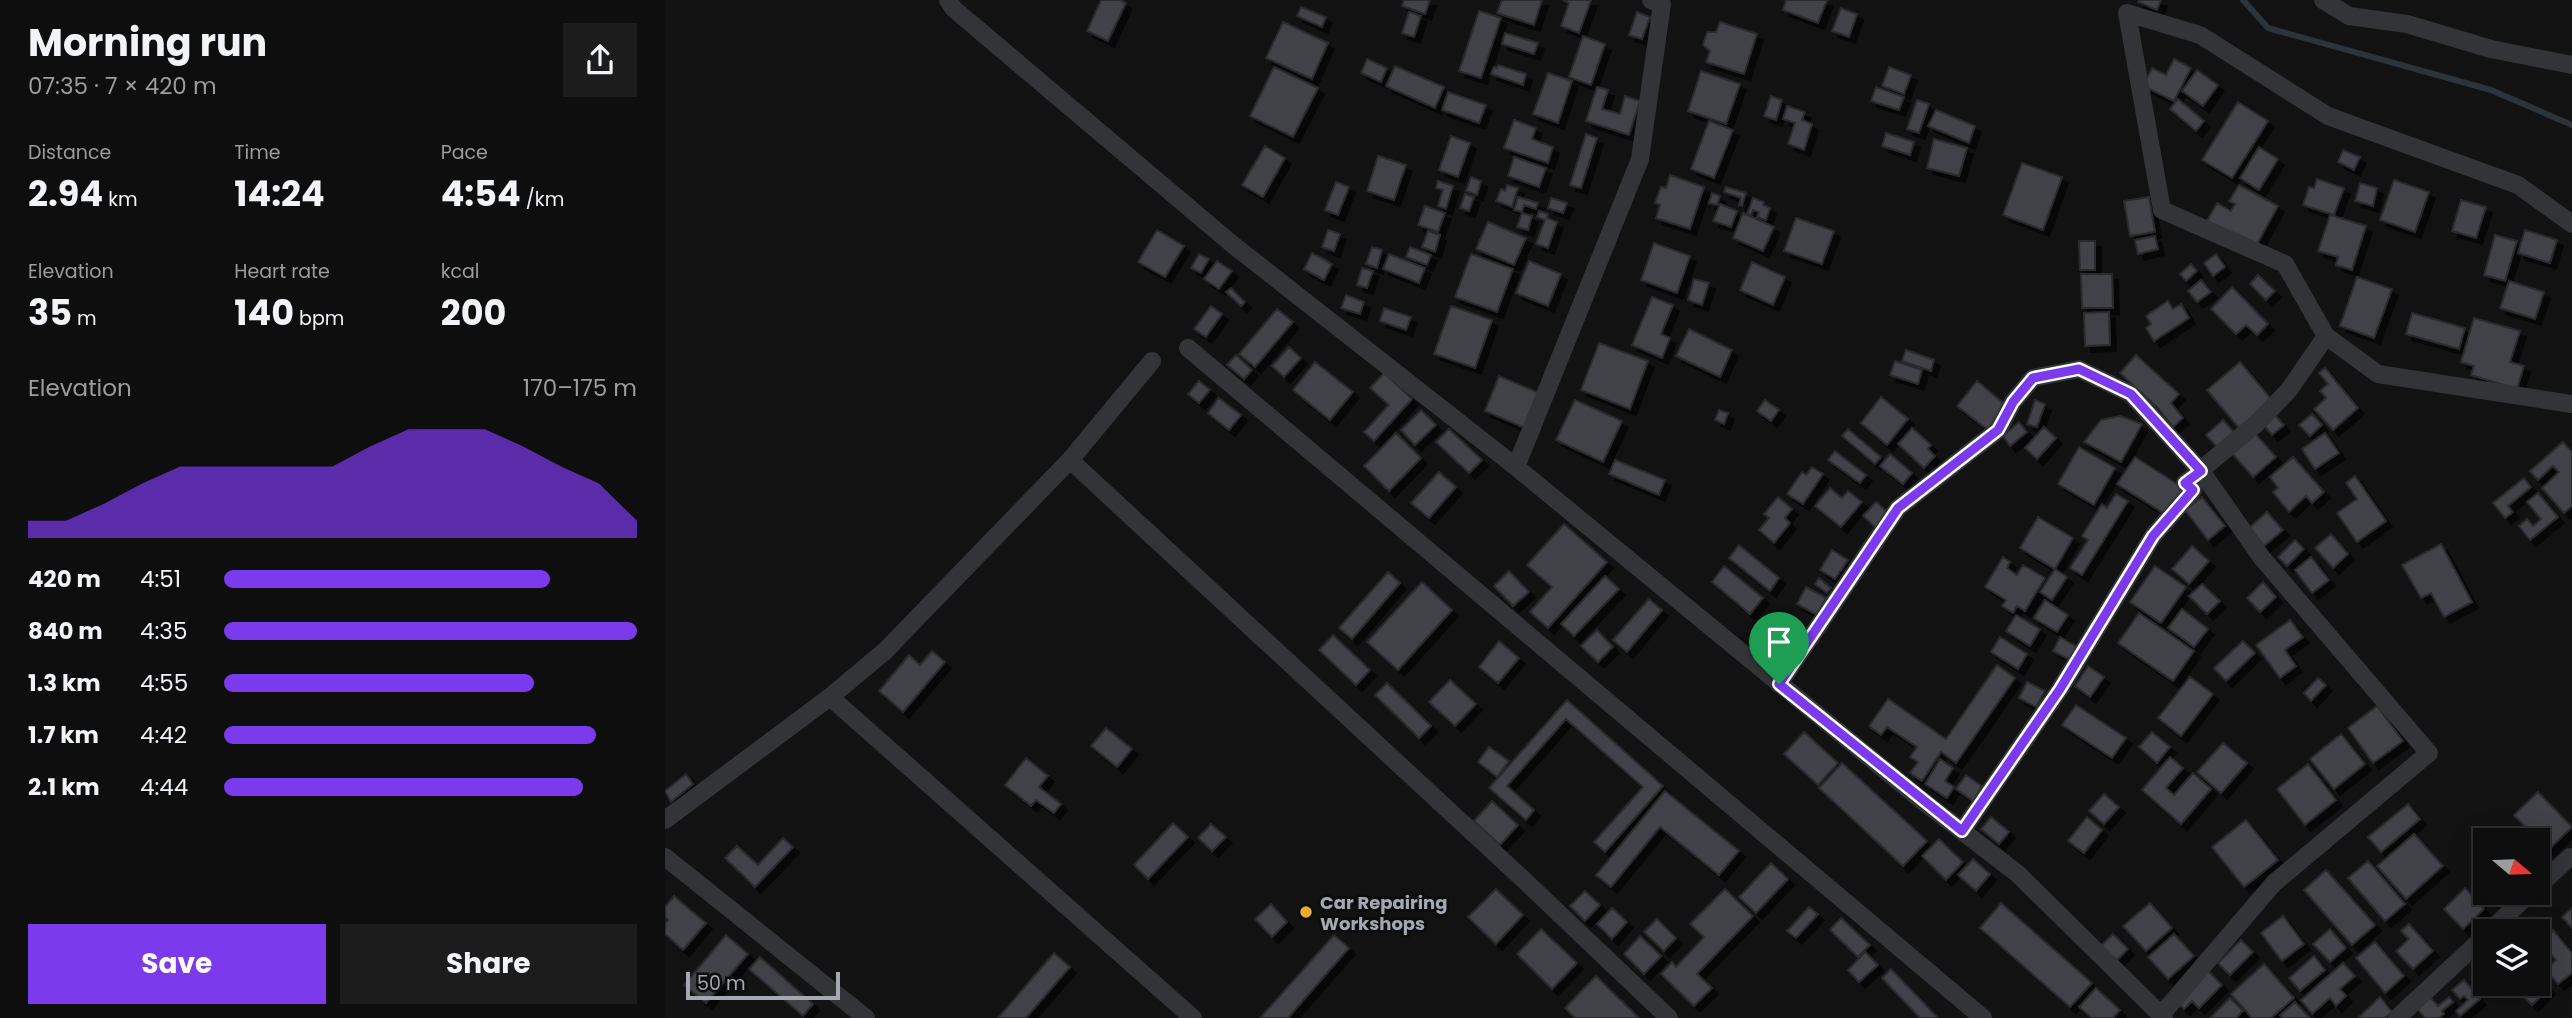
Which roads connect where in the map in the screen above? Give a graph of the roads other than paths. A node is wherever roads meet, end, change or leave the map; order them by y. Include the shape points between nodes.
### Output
1 (948, 0) edge
2 (1651, 0) edge
3 (2323, 0) edge
4 (2572, 65) edge
5 (2572, 224) edge
6 (2326, 336) junction
7 (1188, 348) dead end
8 (1152, 361) dead end
9 (2572, 404) edge
10 (1070, 460) junction
11 (1516, 467) junction
12 (2201, 471) junction
13 (1779, 684) junction
14 (830, 697) junction
15 (665, 820) edge
16 (1962, 831) junction
17 (665, 857) edge
18 (2570, 857) dead end
19 (2550, 875) edge
20 (2517, 905) edge
21 (2503, 919) edge
22 (2473, 947) edge
23 (1972, 1015) edge
24 (2162, 1017) edge
25 (866, 1018) edge
26 (1193, 1018) edge
27 (1668, 1018) edge
28 (2397, 1018) edge

1 - 11 street via 1232,244
2 - 11 street via 1662,4 1640,159
3 - 4 street via 2349,16 2407,23 2491,49
5 - 6 street via 2518,185 2329,116 2200,35 2127,13 2162,210 2285,264
6 - 9 street via 2378,374
6 - 12 street via 2289,390
7 - 23 street
8 - 10 street
10 - 14 street via 885,651
10 - 27 street
11 - 13 street
12 - 13 street via 2131,394 2079,369 2033,378 1998,430 1898,508
12 - 16 street via 2185,483 2193,490 2153,536 2060,689
12 - 24 street via 2262,558 2429,753 2274,883
13 - 16 street
14 - 15 street
14 - 26 street
16 - 24 street via 2018,874
17 - 25 street
18 - 19 street
20 - 21 street
22 - 28 street

